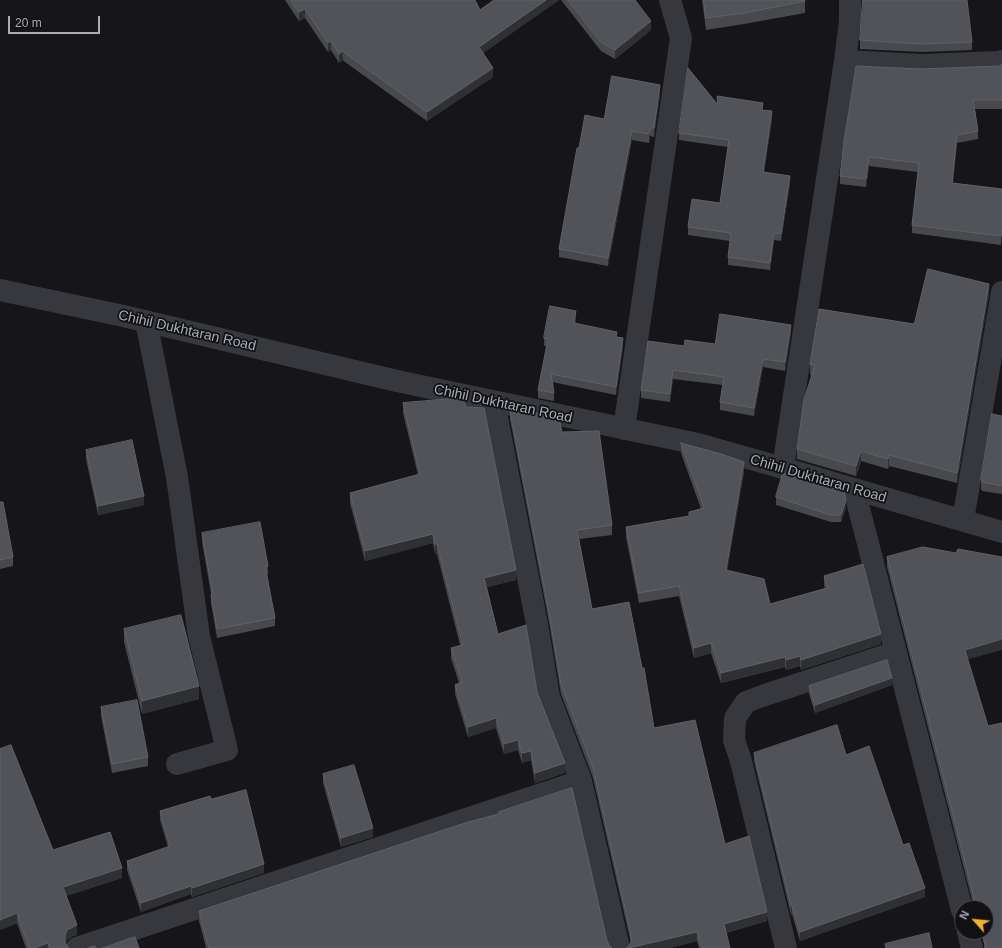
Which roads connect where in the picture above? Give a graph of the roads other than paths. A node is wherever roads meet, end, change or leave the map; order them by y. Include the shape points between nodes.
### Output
1 (670, 0) edge
2 (850, 0) edge
3 (846, 61) junction
4 (1002, 61) edge
5 (0, 290) edge
6 (1002, 292) edge
7 (146, 321) junction
8 (494, 402) junction
9 (624, 429) junction
10 (783, 468) junction
11 (854, 489) junction
12 (963, 520) junction
13 (1002, 532) edge
14 (896, 652) junction
15 (177, 764) dead end
16 (581, 782) junction
17 (959, 900) edge
18 (77, 948) edge
19 (619, 948) edge
20 (786, 948) edge

1 - 9 street via 681,38
2 - 3 street
3 - 4 street via 922,65
3 - 10 street
5 - 7 street, Chihil Dukhtaran Road
6 - 12 street
7 - 8 street, Chihil Dukhtaran Road
7 - 15 street via 177,477 199,636 227,750
8 - 9 street, Chihil Dukhtaran Road
8 - 16 street via 549,697
9 - 10 street, Chihil Dukhtaran Road via 698,444
10 - 11 street, Chihil Dukhtaran Road
11 - 12 street, Chihil Dukhtaran Road
11 - 14 street
12 - 13 street, Chihil Dukhtaran Road
14 - 17 street
14 - 20 street via 746,702 735,718 734,740
16 - 18 street
16 - 19 street

